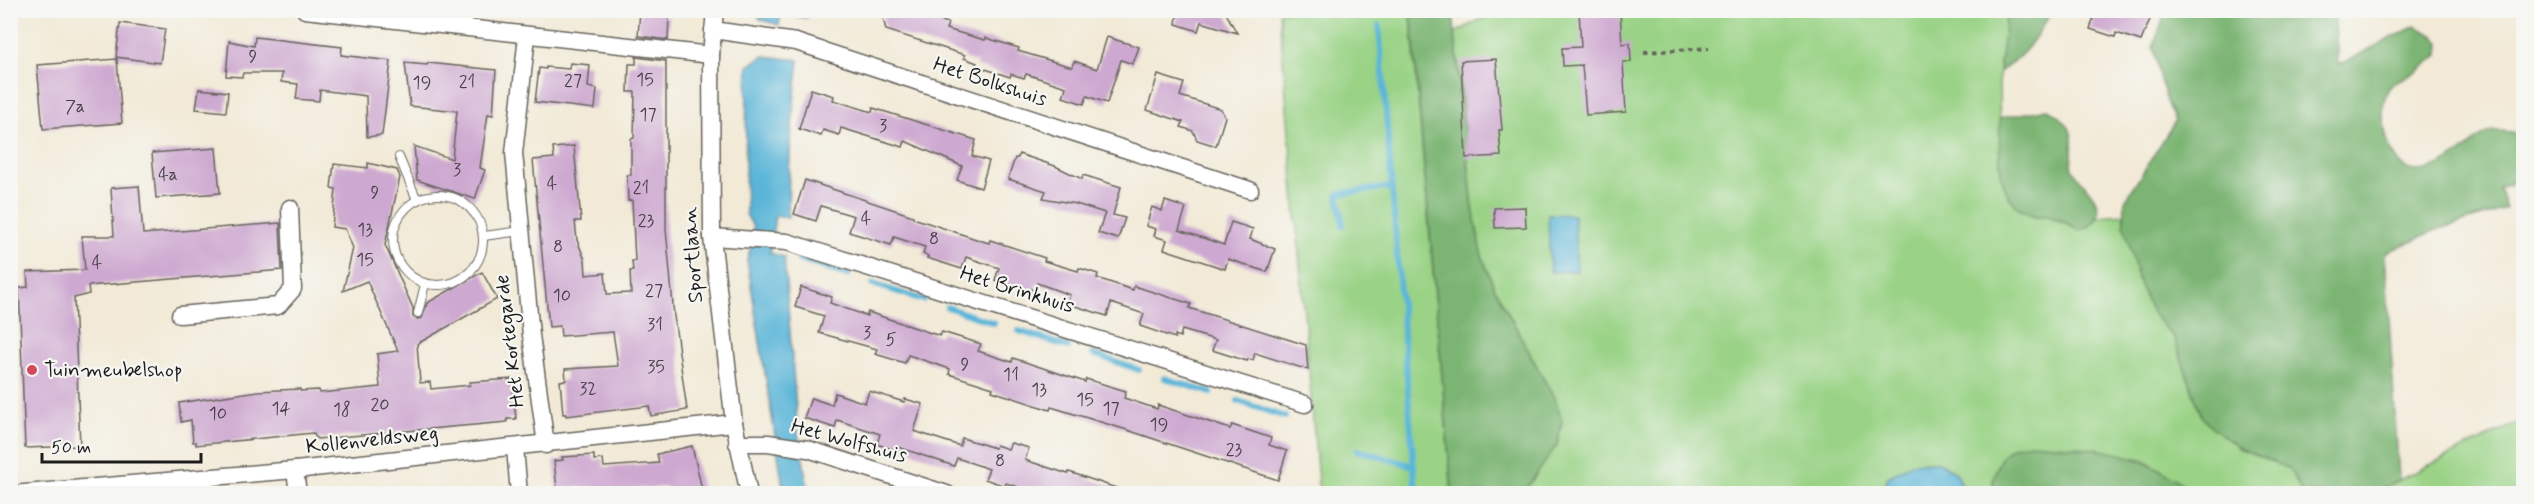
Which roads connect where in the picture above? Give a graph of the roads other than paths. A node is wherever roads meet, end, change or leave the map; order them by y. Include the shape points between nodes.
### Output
1 (305, 10) edge
2 (715, 10) edge
3 (713, 30) junction
4 (527, 36) junction
5 (711, 55) junction
6 (399, 157) dead end
7 (1250, 190) dead end
8 (417, 200) junction
9 (290, 207) dead end
10 (520, 231) junction
11 (484, 236) junction
12 (711, 237) junction
13 (425, 284) junction
14 (418, 313) dead end
15 (180, 315) dead end
16 (1305, 404) dead end
17 (734, 423) junction
18 (737, 443) junction
19 (546, 445) junction
20 (515, 448) junction
21 (296, 470) junction
22 (13, 494) edge
23 (298, 494) edge
24 (519, 494) edge
25 (749, 494) edge
26 (947, 494) edge

1 - 4 street
2 - 3 street, Sportlaan
3 - 5 street, Sportlaan
3 - 7 street, Het Bolkshuis via 796,42
4 - 5 street
4 - 10 street, Het Kortegarde via 514,153
5 - 12 street, Sportlaan
6 - 8 lane
8 - 11 lane via 438,194 460,200 476,215
8 - 13 lane via 400,214 393,234 395,255 406,273
9 - 15 street via 293,289 278,306
10 - 11 lane
10 - 19 street, Het Kortegarde
11 - 13 lane, Het Kortegarde via 482,254 474,269 460,281 443,286
12 - 16 street, Het Brinkhuis via 787,242
12 - 17 street, Sportlaan
13 - 14 lane
17 - 18 street, Sportlaan
17 - 19 street, Kollenveldsweg
18 - 25 street, Sportlaan
18 - 26 street, Het Wolfshuis via 808,449
19 - 20 street, Kollenveldsweg
20 - 21 street, Kollenveldsweg
20 - 24 street
21 - 22 street, Kollenveldsweg
21 - 23 street

